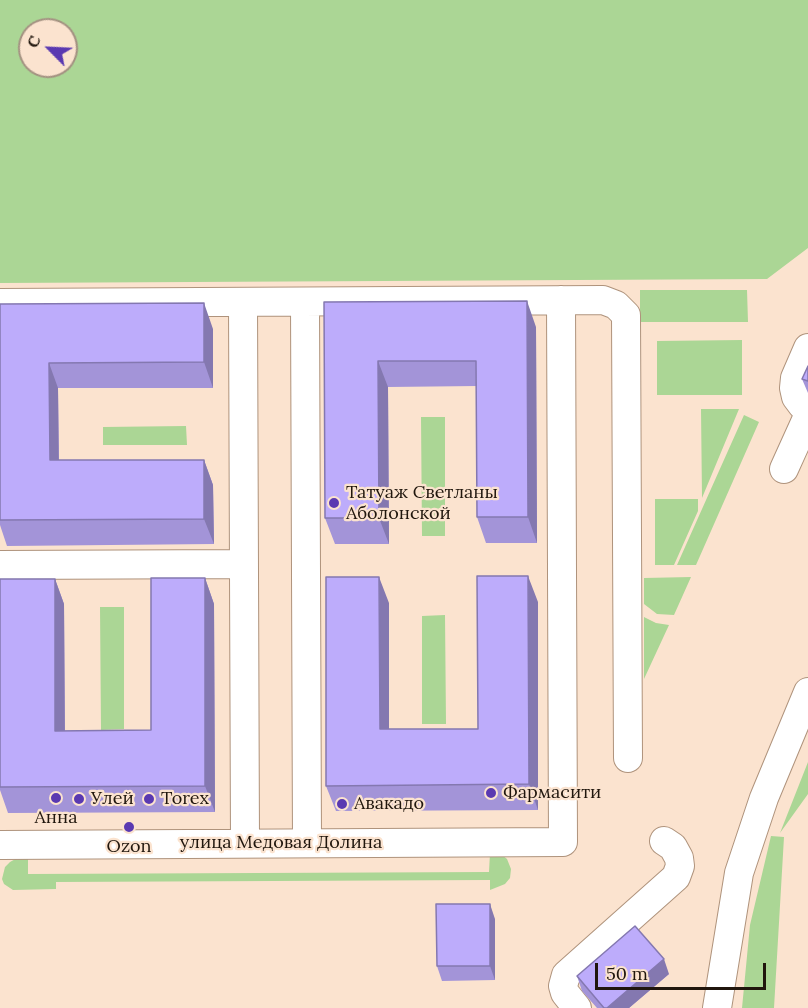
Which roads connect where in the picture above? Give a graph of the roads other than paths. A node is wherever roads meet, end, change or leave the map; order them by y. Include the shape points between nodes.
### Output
1 (561, 300) junction
2 (243, 302) junction
3 (304, 302) junction
4 (0, 303) edge
5 (808, 348) edge
6 (808, 409) edge
7 (808, 416) edge
8 (784, 469) dead end
9 (244, 564) junction
10 (0, 565) edge
11 (808, 692) edge
12 (628, 758) dead end
13 (664, 841) dead end
14 (245, 843) junction
15 (307, 843) junction
16 (0, 845) edge
17 (577, 1008) edge
18 (717, 1008) edge

1 - 3 street
1 - 12 street via 603,300 626,315
1 - 15 street, улица Медовая Долина via 563,842
2 - 3 street
2 - 4 street
2 - 9 street
3 - 15 street
5 - 6 street via 794,388 796,397
7 - 8 street
9 - 10 street
9 - 14 street
11 - 18 street via 764,798 739,873
13 - 17 street via 680,858 676,877 566,975 565,993
14 - 15 street, улица Медовая Долина
14 - 16 street, улица Медовая Долина

